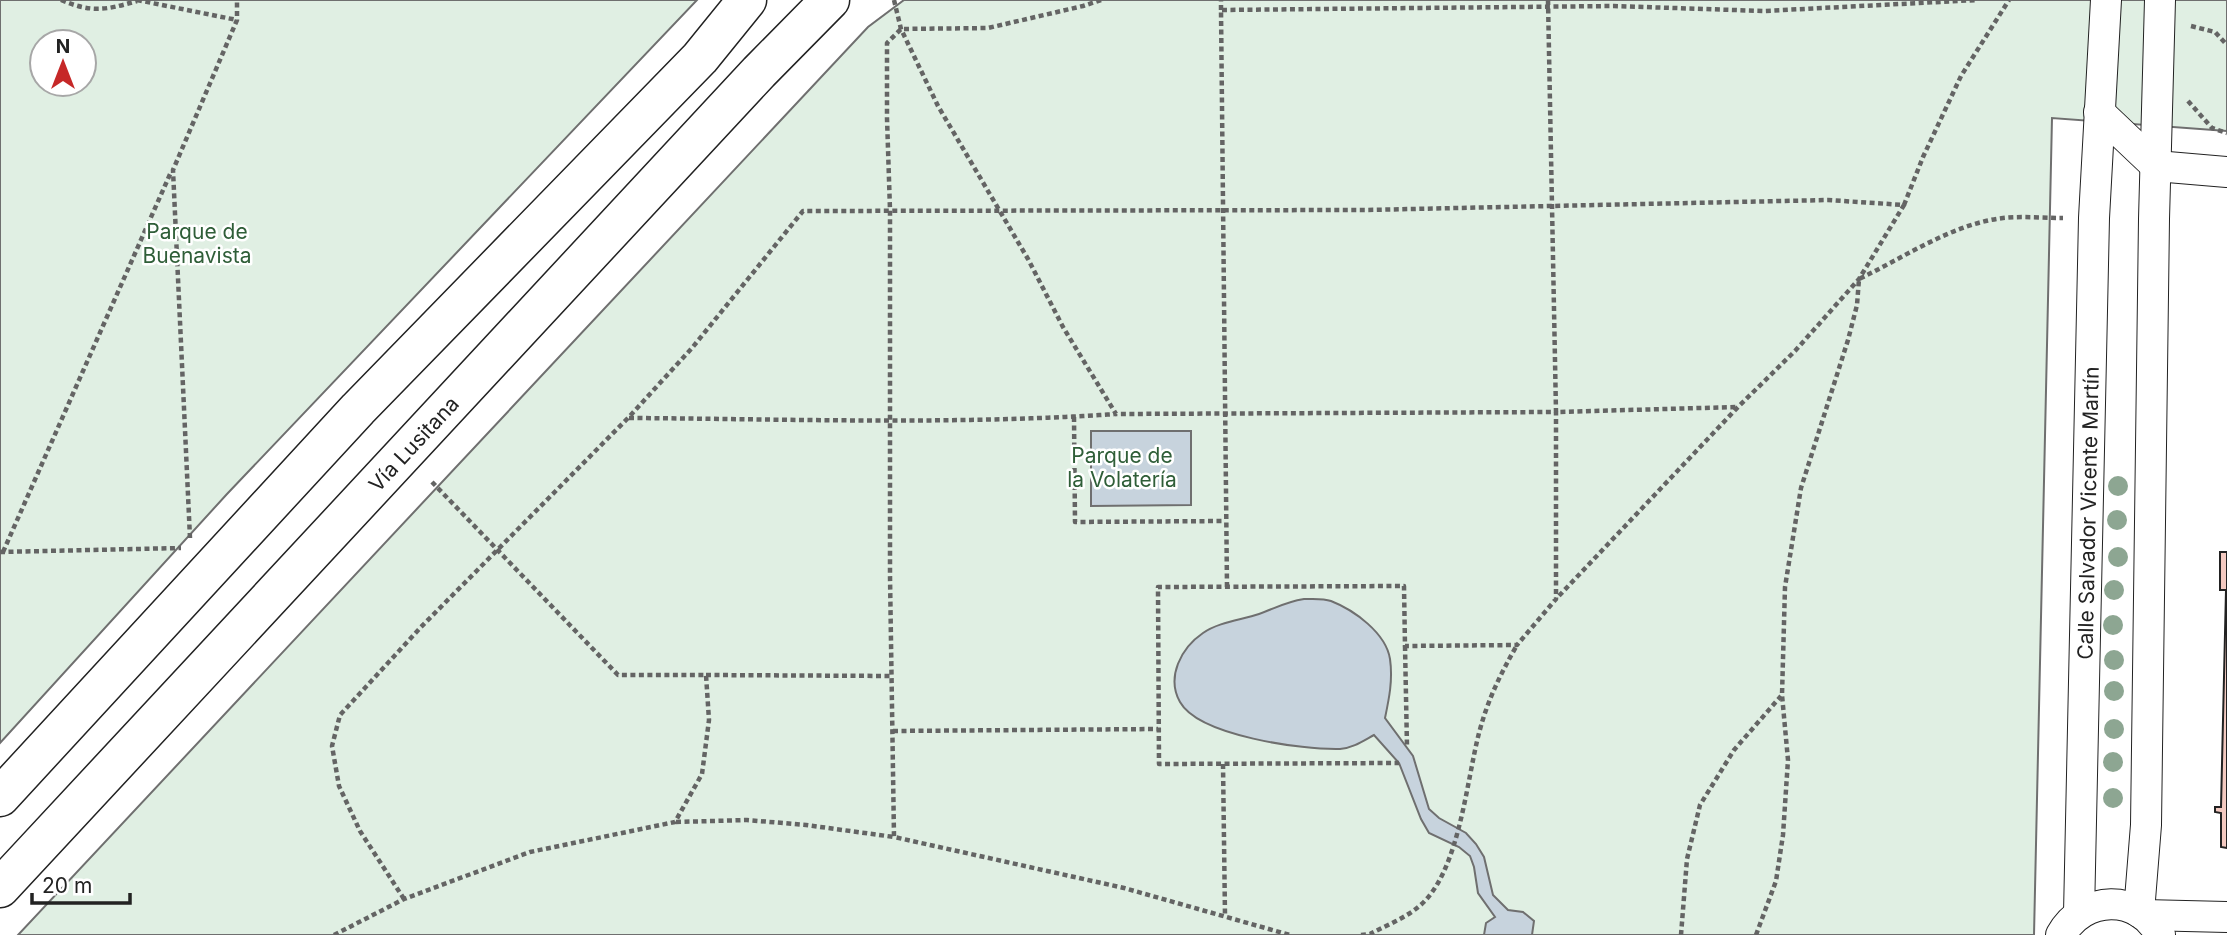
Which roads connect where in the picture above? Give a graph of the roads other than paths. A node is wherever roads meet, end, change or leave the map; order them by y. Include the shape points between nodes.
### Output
1 (747, 0) edge
2 (830, 0) edge
3 (2106, 0) edge
4 (2160, 0) edge
5 (2099, 112) junction
6 (2156, 166) junction
7 (2227, 172) edge
8 (0, 797) edge
9 (0, 888) edge
10 (2227, 917) edge
11 (2148, 921) edge
12 (2070, 924) edge

1 - 8 main road via 700,58 358,409
2 - 9 main road, Vía Lusitana
3 - 5 street, Calle Salvador Vicente Martín
4 - 6 street
5 - 6 street
5 - 12 street, Calle Salvador Vicente Martín
6 - 7 street
6 - 11 street
10 - 11 street
11 - 12 street via 2129,907 2112,904 2095,906

